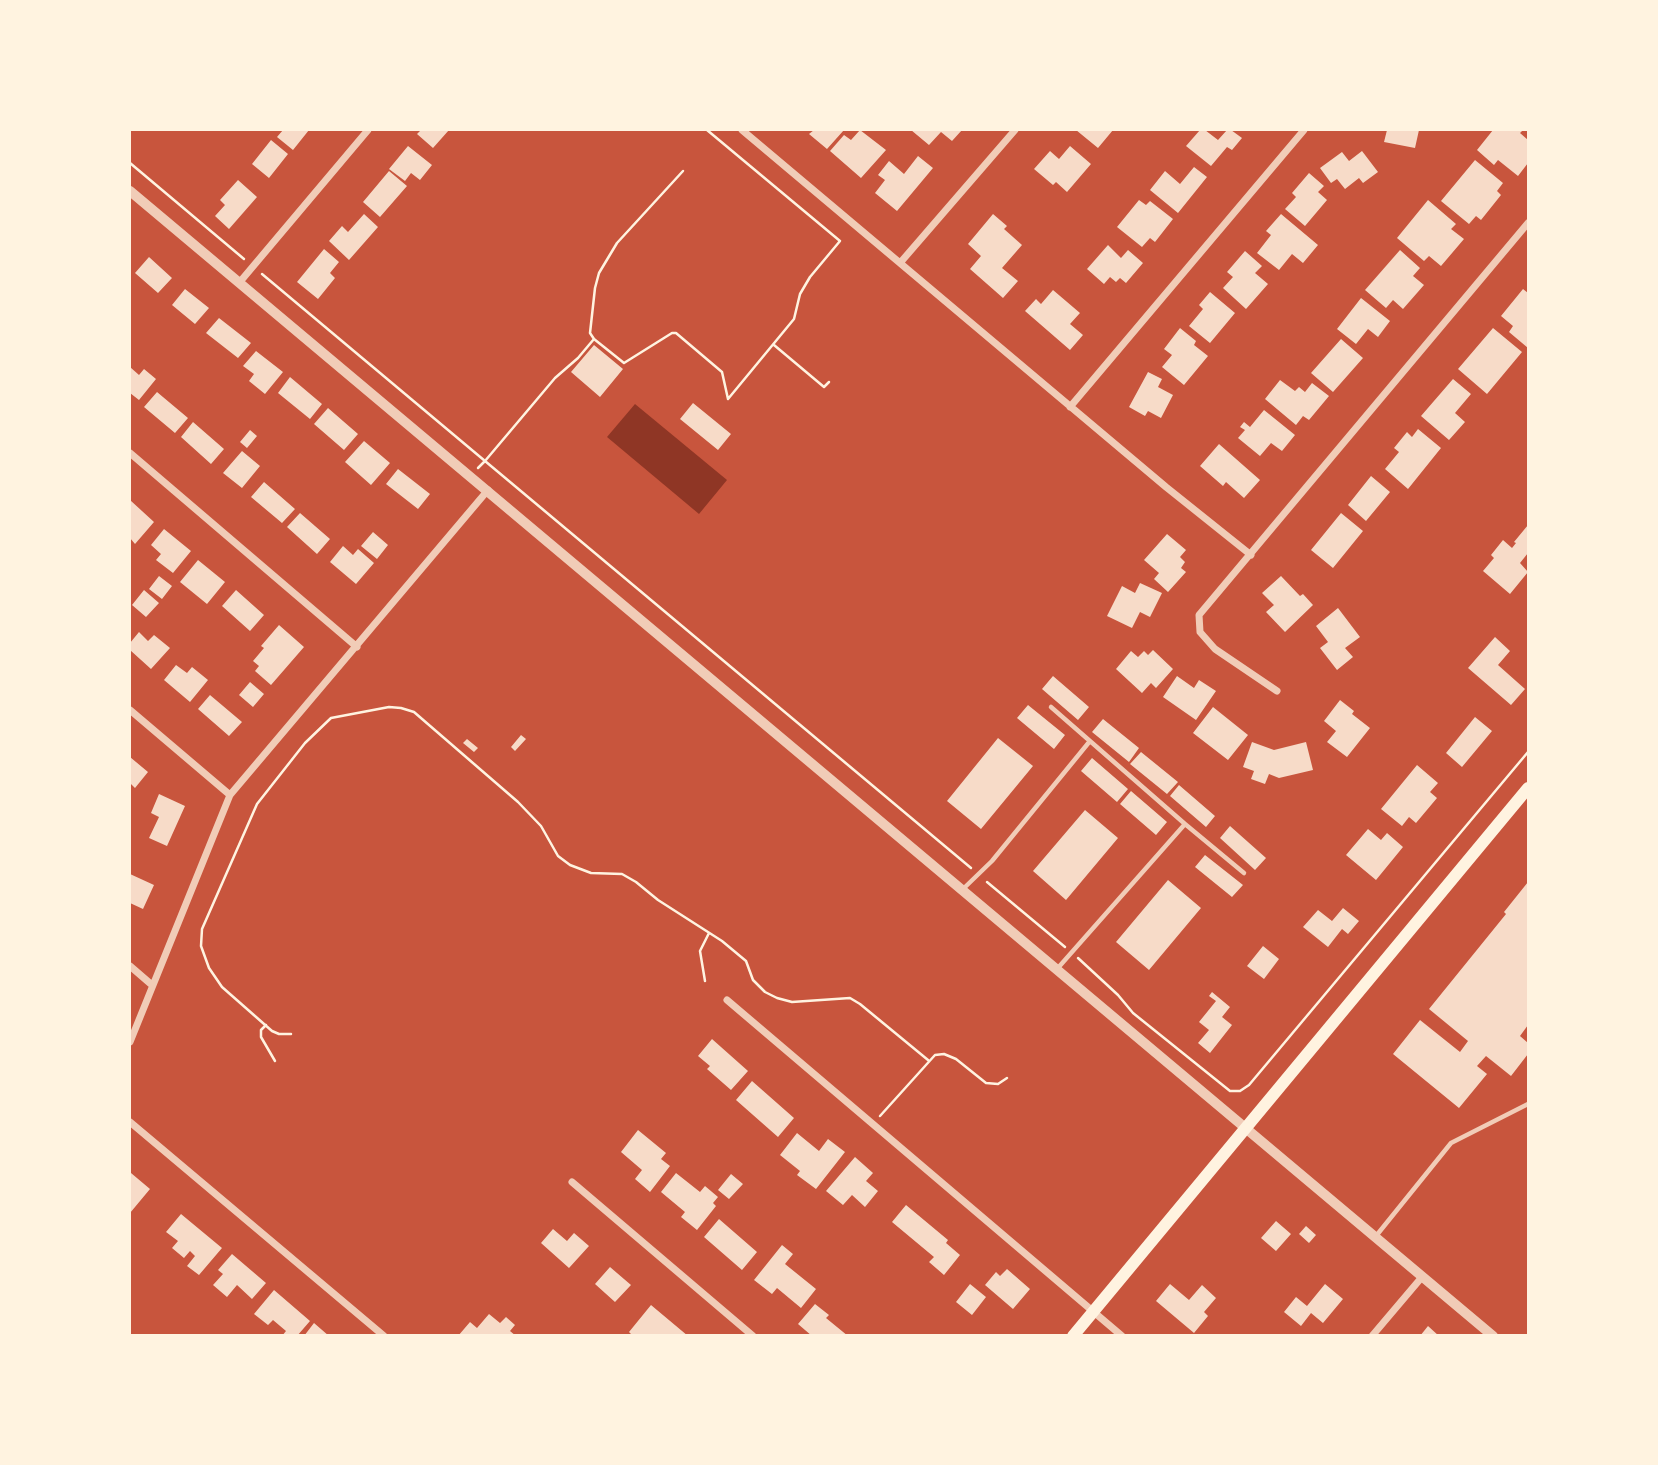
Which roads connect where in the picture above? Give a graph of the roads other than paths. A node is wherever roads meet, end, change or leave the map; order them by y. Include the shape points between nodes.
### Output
1 (368, 130) edge
2 (742, 130) edge
3 (1015, 130) edge
4 (1304, 130) edge
5 (130, 191) edge
6 (1528, 223) edge
7 (900, 263) junction
8 (239, 283) junction
9 (1070, 407) junction
10 (130, 453) edge
11 (488, 490) junction
12 (1251, 555) junction
13 (357, 647) junction
14 (1277, 691) dead end
15 (1051, 706) dead end
16 (130, 710) edge
17 (1090, 741) junction
18 (1528, 788) edge
19 (230, 795) junction
20 (1185, 824) junction
21 (1244, 873) dead end
22 (962, 890) junction
23 (130, 966) edge
24 (1057, 970) junction
25 (152, 985) junction
26 (727, 1000) dead end
27 (130, 1042) edge
28 (1528, 1104) edge
29 (130, 1122) edge
30 (1246, 1129) junction
31 (572, 1182) dead end
32 (1375, 1238) junction
33 (1422, 1277) junction
34 (1093, 1311) junction
35 (384, 1335) edge
36 (753, 1335) edge
37 (1073, 1335) edge
38 (1122, 1335) edge
39 (1372, 1335) edge
40 (1493, 1335) edge

1 - 8 street
2 - 7 street
3 - 7 street
4 - 9 street
5 - 8 street
6 - 12 street
7 - 9 street
8 - 11 street
9 - 12 street
10 - 13 street
11 - 13 street
11 - 22 street
12 - 14 street via 1199,615 1200,632 1215,649
13 - 19 street
15 - 17 lane
16 - 19 street
17 - 20 lane
17 - 22 lane via 992,861
18 - 30 main road
19 - 25 street
20 - 21 lane
20 - 24 lane
22 - 24 street
23 - 25 street
24 - 30 street
25 - 27 street
26 - 34 street
28 - 32 lane via 1451,1143
29 - 35 street
30 - 32 street
30 - 34 main road
31 - 36 street
32 - 33 street
33 - 39 street
33 - 40 street
34 - 37 main road
34 - 38 street

